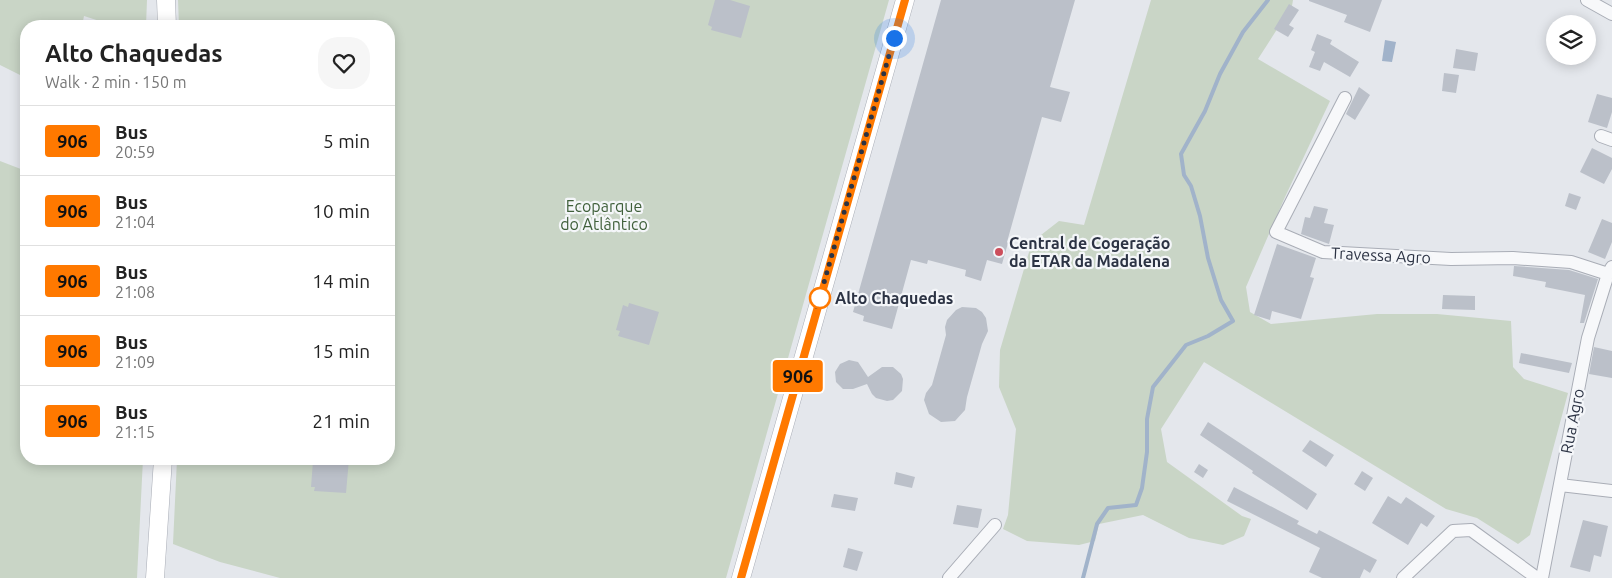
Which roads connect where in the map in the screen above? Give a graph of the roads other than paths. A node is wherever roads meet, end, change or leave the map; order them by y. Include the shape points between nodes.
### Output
1 (166, 0) edge
2 (905, 0) edge
3 (1587, 0) edge
4 (1612, 14) edge
5 (167, 20) edge
6 (1345, 98) dead end
7 (1610, 270) edge
8 (163, 465) edge
9 (1560, 485) junction
10 (1612, 492) edge
11 (995, 525) dead end
12 (155, 578) edge
13 (740, 578) edge
14 (949, 578) edge
15 (1403, 578) edge
16 (1538, 578) edge
17 (1542, 578) edge

1 - 5 street
2 - 13 street
3 - 4 street
6 - 7 street, Travessa Agro via 1276,232 1323,252 1451,259 1522,258 1571,262
7 - 9 street, Rua Agro via 1588,338
8 - 12 street
9 - 10 street
9 - 17 street, Rua Agro
11 - 14 street
15 - 16 street via 1453,530 1471,530

